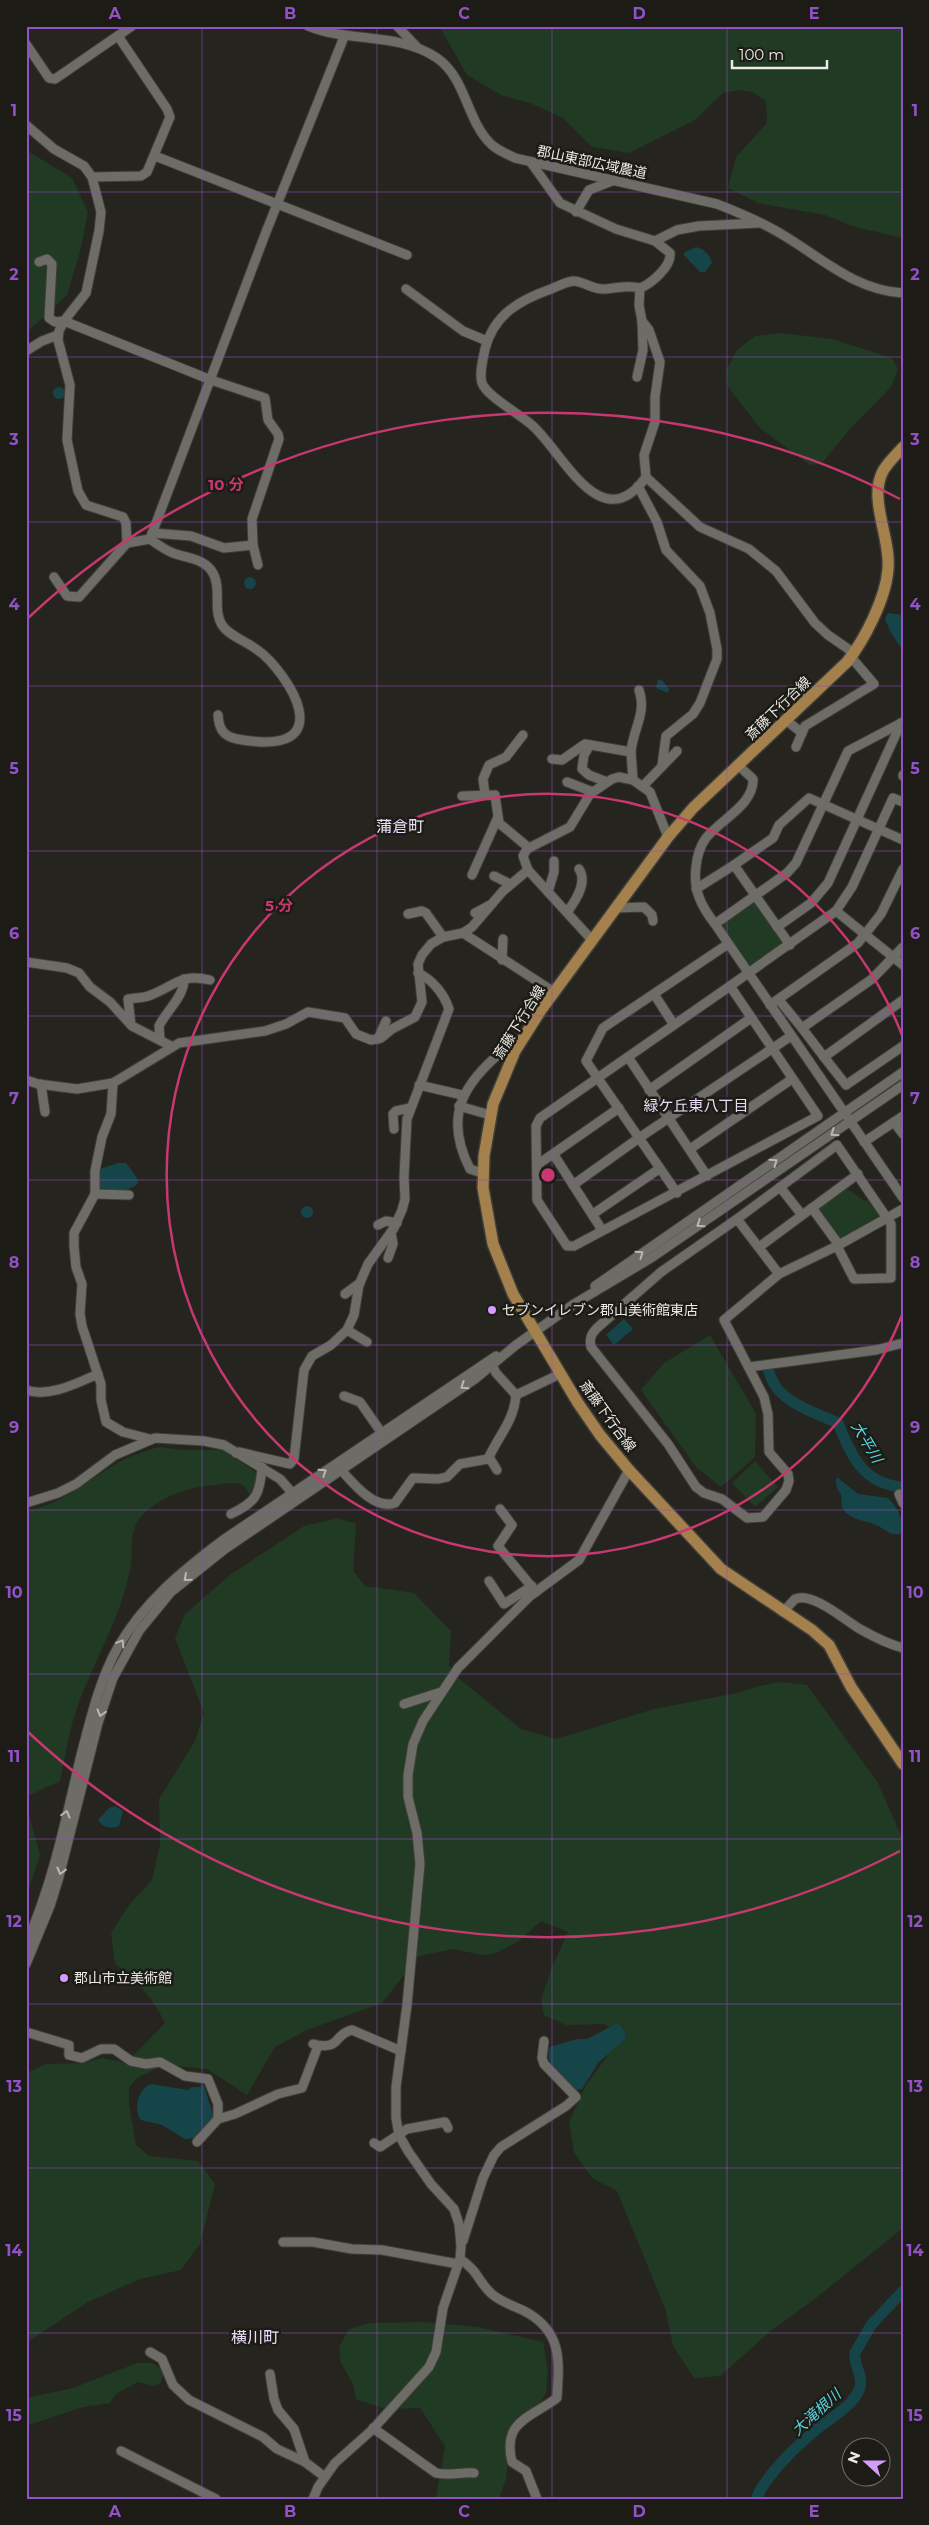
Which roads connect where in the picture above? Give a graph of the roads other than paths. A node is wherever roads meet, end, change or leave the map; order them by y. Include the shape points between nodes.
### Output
1 (132, 26) edge
2 (308, 26) edge
3 (397, 26) edge
4 (118, 36) junction
5 (344, 37) junction
6 (26, 44) edge
7 (418, 48) junction
8 (26, 125) edge
9 (155, 156) junction
10 (532, 164) junction
11 (92, 177) junction
12 (612, 181) junction
13 (278, 204) junction
14 (576, 212) junction
15 (760, 223) junction
16 (656, 242) junction
17 (407, 254) dead end
18 (39, 262) dead end
19 (640, 288) junction
20 (406, 289) dead end
21 (903, 293) edge
22 (64, 321) junction
23 (642, 321) junction
24 (58, 336) junction
25 (487, 342) junction
26 (26, 352) edge
27 (637, 377) dead end
28 (210, 380) junction
29 (903, 447) edge
30 (646, 476) junction
31 (638, 486) junction
32 (151, 536) junction
33 (127, 543) junction
34 (253, 544) junction
35 (258, 565) dead end
36 (54, 578) dead end
37 (853, 655) junction
38 (801, 686) dead end
39 (638, 690) dead end
40 (806, 701) junction
41 (218, 715) dead end
42 (786, 720) junction
43 (902, 722) edge
44 (802, 733) junction
45 (523, 735) dead end
46 (590, 744) junction
47 (796, 747) dead end
48 (677, 750) dead end
49 (632, 752) junction
50 (552, 759) dead end
51 (662, 765) junction
52 (739, 766) junction
53 (633, 780) junction
54 (567, 782) dead end
55 (606, 782) junction
56 (643, 786) junction
57 (594, 792) junction
58 (485, 794) junction
59 (462, 796) dead end
60 (903, 802) edge
61 (824, 804) junction
62 (498, 817) junction
63 (857, 819) junction
64 (879, 830) junction
65 (668, 837) junction
66 (903, 840) edge
67 (529, 848) junction
68 (554, 861) dead end
69 (734, 865) junction
70 (579, 869) dead end
71 (903, 869) edge
72 (528, 870) junction
73 (472, 875) dead end
74 (494, 876) dead end
75 (510, 884) junction
76 (696, 890) junction
77 (548, 892) junction
78 (756, 896) junction
79 (495, 902) junction
80 (614, 908) junction
81 (568, 911) junction
82 (836, 911) junction
83 (475, 913) dead end
84 (408, 914) dead end
85 (653, 922) dead end
86 (715, 924) junction
87 (777, 927) junction
88 (463, 933) junction
89 (866, 935) junction
90 (443, 937) junction
91 (502, 939) dead end
92 (592, 939) junction
93 (728, 944) junction
94 (790, 945) junction
95 (903, 947) edge
96 (894, 957) junction
97 (502, 960) junction
98 (26, 962) edge
99 (903, 964) edge
100 (418, 974) junction
101 (749, 974) junction
102 (184, 979) junction
103 (210, 980) dead end
104 (730, 986) junction
105 (554, 992) junction
106 (654, 994) junction
107 (903, 1000) edge
108 (774, 1003) junction
109 (751, 1018) junction
110 (386, 1021) dead end
111 (130, 1025) junction
112 (674, 1025) junction
113 (802, 1028) junction
114 (791, 1036) junction
115 (160, 1039) junction
116 (378, 1039) junction
117 (171, 1046) junction
118 (903, 1046) edge
119 (773, 1048) junction
120 (516, 1050) junction
121 (628, 1057) junction
122 (824, 1057) junction
123 (903, 1072) edge
124 (597, 1076) junction
125 (792, 1078) junction
126 (26, 1080) edge
127 (112, 1083) junction
128 (41, 1084) junction
129 (419, 1085) junction
130 (903, 1085) edge
131 (649, 1090) junction
132 (462, 1095) junction
133 (459, 1106) junction
134 (410, 1108) junction
135 (619, 1108) junction
136 (45, 1112) dead end
137 (844, 1113) junction
138 (490, 1115) junction
139 (903, 1116) edge
140 (669, 1118) junction
141 (850, 1121) junction
142 (894, 1122) junction
143 (394, 1129) dead end
144 (903, 1134) edge
145 (639, 1138) junction
146 (864, 1142) junction
147 (690, 1149) junction
148 (554, 1155) junction
149 (537, 1165) junction
150 (659, 1169) junction
151 (482, 1173) junction
152 (858, 1174) junction
153 (707, 1176) junction
154 (573, 1185) junction
155 (780, 1187) junction
156 (677, 1193) junction
157 (95, 1194) junction
158 (129, 1194) dead end
159 (903, 1198) edge
160 (812, 1208) junction
161 (903, 1209) edge
162 (593, 1214) junction
163 (802, 1215) junction
164 (887, 1217) junction
165 (737, 1218) junction
166 (397, 1223) junction
167 (378, 1225) dead end
168 (602, 1230) junction
169 (391, 1232) junction
170 (838, 1246) junction
171 (759, 1248) junction
172 (388, 1258) dead end
173 (779, 1274) junction
174 (360, 1282) junction
175 (345, 1294) dead end
176 (574, 1304) junction
177 (347, 1330) junction
178 (536, 1331) junction
179 (367, 1342) dead end
180 (903, 1343) edge
181 (516, 1345) junction
182 (492, 1365) junction
183 (749, 1367) junction
184 (98, 1374) junction
185 (560, 1374) junction
186 (26, 1390) edge
187 (516, 1394) junction
188 (344, 1396) dead end
189 (381, 1432) junction
190 (150, 1439) junction
191 (236, 1453) junction
192 (489, 1457) junction
193 (262, 1468) junction
194 (341, 1470) junction
195 (498, 1470) dead end
196 (629, 1470) junction
197 (295, 1496) junction
198 (26, 1503) edge
199 (500, 1509) dead end
200 (231, 1514) dead end
201 (489, 1581) dead end
202 (534, 1589) junction
203 (783, 1612) junction
204 (903, 1648) edge
205 (440, 1692) junction
206 (404, 1704) dead end
207 (903, 1764) edge
208 (26, 1944) edge
209 (26, 1964) edge
210 (26, 2032) edge
211 (544, 2041) dead end
212 (401, 2051) junction
213 (218, 2119) junction
214 (448, 2128) dead end
215 (399, 2133) junction
216 (197, 2142) dead end
217 (374, 2143) dead end
218 (283, 2242) dead end
219 (461, 2246) junction
220 (459, 2261) junction
221 (150, 2352) dead end
222 (270, 2374) dead end
223 (374, 2428) junction
224 (121, 2451) dead end
225 (305, 2462) junction
226 (474, 2473) dead end
227 (325, 2477) junction
228 (216, 2499) edge
229 (313, 2499) edge
230 (537, 2499) edge

1 - 4 street
2 - 5 street, 郡山東部広域農道
3 - 7 street
4 - 6 street via 55,79 49,78
4 - 9 street via 168,111 170,120
5 - 7 street, 郡山東部広域農道
5 - 13 street
7 - 10 street, 郡山東部広域農道 via 448,68 492,144
8 - 11 street via 58,152 84,166
9 - 11 street via 144,175
9 - 13 street
10 - 12 street, 郡山東部広域農道
10 - 14 street via 560,203
11 - 22 street via 101,212 99,231 86,293
12 - 14 street via 589,190
12 - 15 street, 郡山東部広域農道 via 717,204
13 - 17 street
13 - 28 street
14 - 16 street
15 - 16 street via 677,230
15 - 21 street, 郡山東部広域農道 via 855,281 878,290
16 - 19 street via 670,253 671,258
18 - 22 street via 47,259 52,264 49,318 55,322
19 - 23 street
19 - 25 street via 600,289 580,282 565,283 511,307 496,324
20 - 25 street via 463,331
22 - 24 street
22 - 28 street
23 - 27 street via 643,350
23 - 30 street via 649,330 660,362 654,397 655,422 644,456
24 - 26 street via 42,341
24 - 33 street via 70,385 67,440 78,491 86,505 123,516
25 - 31 street via 481,382 486,391 520,414 549,442 582,484 606,499 621,497
28 - 32 street
28 - 34 street via 265,398 268,420 278,434 252,519
29 - 37 main road, 斎藤下行合線 via 885,467 880,478 888,570 877,606
30 - 31 street
30 - 37 street via 704,530 749,549 776,570 815,623
31 - 51 street via 666,550 700,586 710,613 717,649 717,659 700,703 693,714 666,736
32 - 33 street
32 - 34 street via 191,536 224,548
32 - 41 street via 174,553 193,558 210,569 216,584 222,625 268,659 290,691 300,715 293,734 277,743 229,737 221,730
33 - 36 street via 79,597 67,596
34 - 35 street
37 - 40 main road, 斎藤下行合線
37 - 44 street via 874,684 805,726
38 - 40 street
39 - 49 street via 643,708 632,739
40 - 42 main road, 斎藤下行合線
42 - 44 street
42 - 52 main road, 斎藤下行合線
43 - 61 street via 848,751
43 - 63 street
44 - 47 street
45 - 58 street via 506,757 489,765 483,779
46 - 49 street
46 - 50 street via 562,760
46 - 55 street via 584,754 582,768 589,775
48 - 51 street
49 - 53 street
51 - 56 street
52 - 65 main road, 斎藤下行合線 via 693,808
52 - 76 street via 753,779 752,791 701,846 696,866
53 - 55 street via 619,777
53 - 56 street
54 - 57 street
55 - 57 street
56 - 65 street via 650,792
57 - 67 street via 570,827
58 - 59 street
58 - 62 street via 496,797
60 - 64 street via 893,798
61 - 63 street
61 - 69 street via 810,798 779,825 773,838
61 - 78 street via 796,863
62 - 67 street via 502,827
62 - 73 street
63 - 64 street
63 - 87 street via 832,877 822,892 812,903
64 - 66 street
64 - 82 street via 852,887
65 - 80 main road, 斎藤下行合線
67 - 72 street via 523,856
68 - 77 street
69 - 76 street
69 - 78 street
70 - 81 street via 582,877 580,888
71 - 89 street via 881,914
72 - 75 street
72 - 77 street
74 - 75 street
75 - 79 street
76 - 86 street via 702,906
77 - 81 street
78 - 86 street
78 - 87 street
79 - 83 street
79 - 88 street
80 - 85 street via 644,907 652,915
80 - 92 main road, 斎藤下行合線
81 - 92 street
82 - 89 street
82 - 94 street
84 - 90 street via 426,913
86 - 93 street
87 - 94 street
88 - 90 street
88 - 97 street
89 - 96 street
89 - 108 street via 848,952
90 - 100 street via 422,955
91 - 97 street
92 - 105 main road, 斎藤下行合線
93 - 101 street
93 - 106 street
94 - 101 street
95 - 96 street
96 - 99 street
96 - 113 street via 872,979
97 - 105 street
98 - 111 street via 79,973
100 - 116 street via 422,1002 418,1014
100 - 129 street via 444,995 449,1009
101 - 104 street
101 - 108 street
102 - 103 street via 192,976
102 - 111 street via 150,996 126,1000
102 - 115 street via 180,995 158,1026
104 - 109 street
104 - 112 street
105 - 120 main road, 斎藤下行合線
106 - 112 street
106 - 124 street via 603,1028 586,1061
107 - 122 street
108 - 113 street
108 - 114 street
109 - 119 street
109 - 131 street
110 - 116 street
111 - 115 street
112 - 121 street
113 - 122 street
114 - 119 street
114 - 137 street
115 - 117 street
116 - 117 street via 371,1040 356,1034 345,1018 308,1012 265,1031
117 - 127 street
118 - 122 street via 846,1084
119 - 125 street
119 - 140 street
120 - 132 street via 505,1048
120 - 138 main road, 斎藤下行合線
121 - 124 street
121 - 131 street
123 - 137 street
124 - 135 street
124 - 149 street via 540,1118 536,1126
125 - 147 street
125 - 153 street via 818,1116
126 - 128 street
127 - 128 street via 77,1089
127 - 157 street via 111,1114 94,1171
128 - 136 street
129 - 132 street
129 - 134 street
130 - 141 street
131 - 140 street
132 - 133 street
133 - 138 street
133 - 151 street via 457,1126 460,1141 470,1169
134 - 143 street via 393,1114
134 - 166 street via 405,1133 405,1199
135 - 145 street
135 - 148 street
137 - 141 street
176 -> 137 street via 601,1281
138 - 151 main road, 斎藤下行合線
139 - 142 street
140 - 145 street
140 - 147 street
141 - 146 street
141 -> 176 street via 651,1258
142 - 144 street
142 - 146 street
145 - 150 street
145 - 154 street
146 - 159 street
147 - 153 street
148 - 149 street
148 - 154 street
149 - 168 street via 537,1200 567,1246 574,1246
150 - 156 street
150 - 162 street
151 - 178 main road, 斎藤下行合線 via 486,1218 502,1270
152 - 155 street via 837,1145
152 - 160 street
152 - 164 street
153 - 156 street
154 - 162 street
155 - 163 street
155 - 165 street
156 - 168 street
157 - 158 street
157 - 184 street via 74,1233 74,1246 82,1284 81,1320
160 - 163 street
160 - 170 street
161 - 164 street
162 - 168 street
163 - 171 street
164 - 170 street
164 - 170 street via 891,1224 891,1278 854,1279
165 - 171 street
165 - 183 street via 661,1272 597,1328 590,1342 591,1348 683,1464 696,1487 722,1499 747,1518 755,1519 769,1513 789,1481 788,1474 769,1452 768,1414 764,1397
166 - 167 street via 386,1221
166 - 169 street
169 - 172 street via 393,1244
169 - 174 street via 368,1264
170 - 173 street
171 - 173 street
173 - 183 street via 724,1320
174 - 175 street
174 - 177 street via 354,1315
176 - 178 street
177 - 179 street
177 - 191 street via 312,1356 304,1370 296,1454 290,1464
178 - 181 street
178 - 185 main road, 斎藤下行合線
180 - 183 street via 876,1350
181 - 182 street
181 - 189 street
182 - 187 street
182 -> 194 street
184 - 186 street via 50,1391
184 - 190 street via 106,1422 123,1432
185 - 187 street
185 - 196 main road, 斎藤下行合線 via 600,1435
187 - 192 street via 512,1417
188 - 189 street via 360,1402
197 -> 189 street
190 - 191 street via 210,1442 224,1445
190 - 198 street via 115,1455 76,1484
191 - 193 street
192 - 194 street via 460,1464 447,1477 413,1478 392,1504 360,1491
192 - 195 street
193 - 197 street via 280,1479
193 - 200 street via 260,1488 254,1500
194 - 197 street
196 - 202 street via 579,1560
196 - 203 main road, 斎藤下行合線 via 721,1569
208 -> 197 street via 53,1868 93,1709 118,1648 148,1605 178,1574
197 -> 209 street via 171,1592 152,1612 127,1649 103,1704 59,1877
199 - 202 street via 512,1525 498,1546
201 - 202 street via 504,1604
202 - 205 street via 458,1668
203 - 204 street via 798,1598 810,1601 834,1609 858,1628
203 - 207 main road, 斎藤下行合線 via 829,1645 851,1687
205 - 206 street
205 - 212 street via 413,1744 408,1774 408,1797 417,1833 420,1864
210 - 213 street via 69,2045 69,2055 74,2058 82,2058 101,2049 114,2049 131,2062 160,2062 185,2076 208,2079 218,2104
211 - 219 street via 544,2064 576,2096 494,2155 483,2178
212 - 213 street via 352,2030 333,2045 315,2045 302,2088 278,2094
212 - 215 street via 395,2105
213 - 216 street
214 - 215 street via 445,2122
215 - 217 street via 383,2146
215 - 219 street via 431,2184 454,2209
218 - 220 street via 313,2242
219 - 220 street
220 - 223 street via 443,2308 432,2362
220 - 230 street via 474,2269 493,2295 529,2314 554,2337 558,2350 557,2398 518,2423 510,2436 512,2462 526,2471
221 - 225 street via 162,2359 173,2385 189,2400 264,2437 277,2449
222 - 225 street via 274,2400 294,2430
223 - 226 street via 436,2473
223 - 227 street via 340,2458
224 - 228 street
225 - 227 street
227 - 229 street

